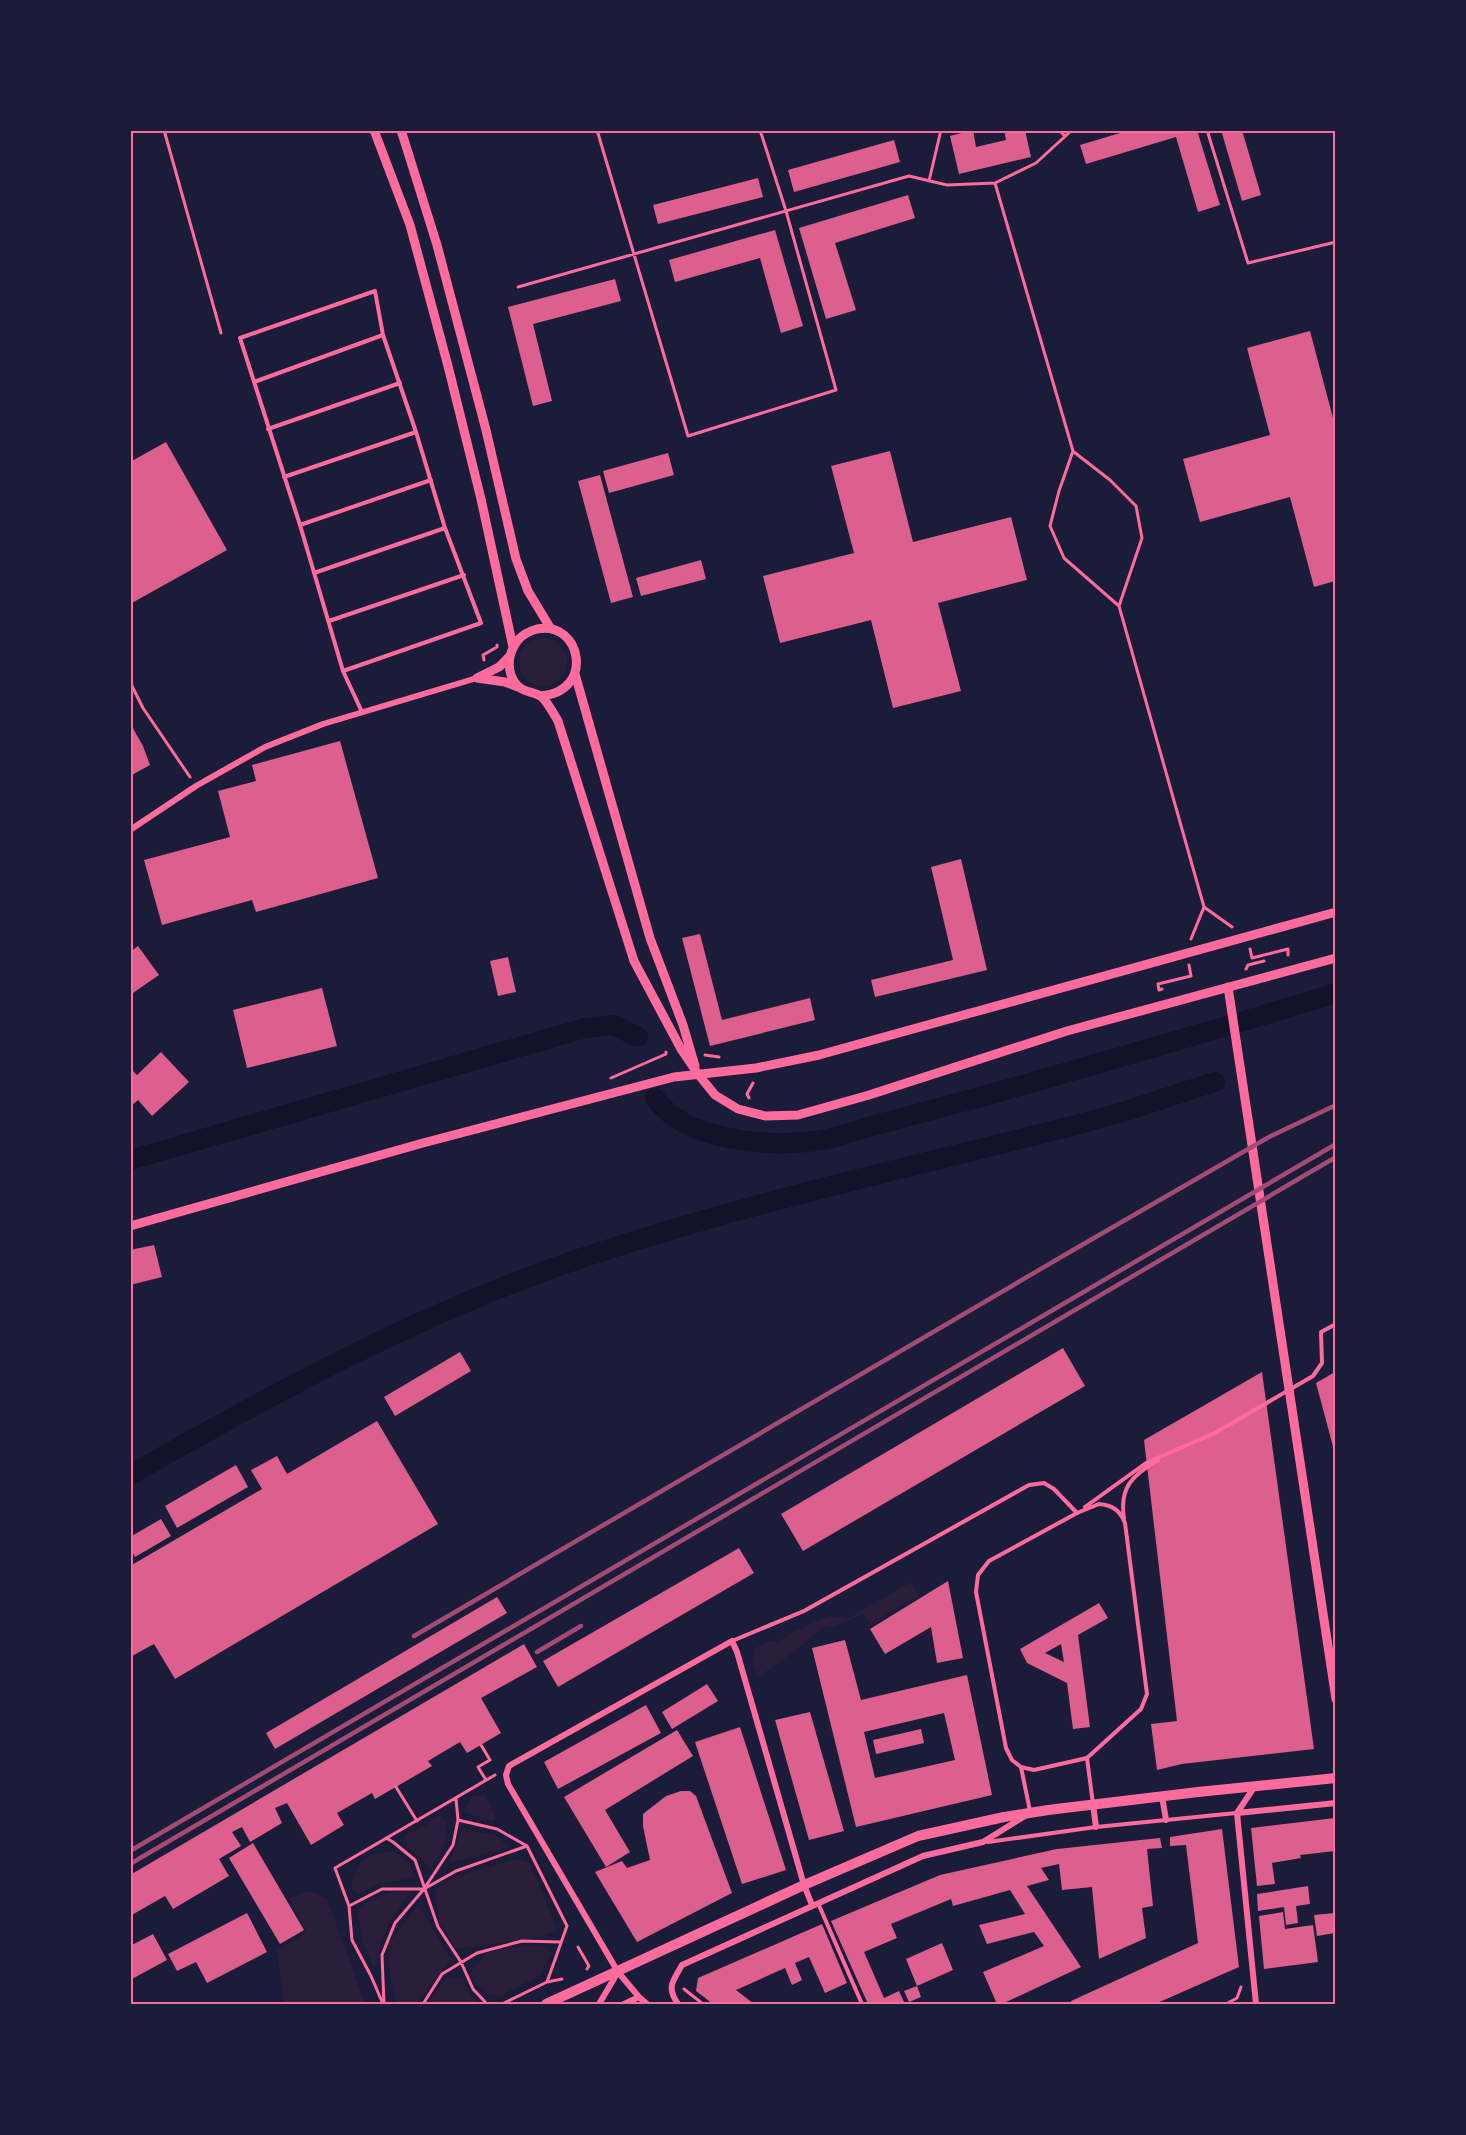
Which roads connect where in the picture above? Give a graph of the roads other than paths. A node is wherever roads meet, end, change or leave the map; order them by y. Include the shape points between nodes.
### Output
1 (374, 130) edge
2 (401, 130) edge
3 (383, 335) junction
4 (254, 382) junction
5 (400, 383) junction
6 (268, 429) junction
7 (416, 432) junction
8 (284, 477) junction
9 (431, 480) junction
10 (300, 525) junction
11 (445, 528) junction
12 (314, 573) junction
13 (464, 575) junction
14 (328, 621) junction
15 (551, 629) junction
16 (513, 647) junction
17 (509, 657) junction
18 (343, 671) junction
19 (575, 674) junction
20 (477, 678) junction
21 (523, 690) junction
22 (541, 696) junction
23 (362, 712) junction
24 (130, 830) edge
25 (1335, 912) edge
26 (1335, 958) edge
27 (1228, 987) junction
28 (698, 1074) junction
29 (130, 1226) edge
30 (1335, 1324) edge
31 (1174, 1450) junction
32 (1077, 1513) junction
33 (1125, 1523) junction
34 (732, 1641) junction
35 (1335, 1699) edge
36 (1087, 1758) junction
37 (1021, 1767) junction
38 (1335, 1778) edge
39 (1256, 1786) junction
40 (1162, 1796) junction
41 (1335, 1803) edge
42 (1093, 1804) junction
43 (1031, 1812) junction
44 (1237, 1813) junction
45 (1166, 1820) junction
46 (1096, 1827) junction
47 (983, 1842) junction
48 (804, 1886) junction
49 (815, 1904) junction
50 (618, 1972) junction
51 (639, 1997) junction
52 (546, 2004) edge
53 (599, 2004) edge
54 (624, 2004) edge
55 (647, 2004) edge
56 (678, 2004) edge
57 (862, 2004) edge
58 (1256, 2004) edge

1 - 16 street via 410,225 448,366
2 - 15 street via 437,245 516,559 528,591
3 - 4 lane
3 - 4 lane via 375,291 240,338
3 - 5 lane
4 - 6 lane
5 - 6 lane
5 - 7 lane
6 - 8 lane
7 - 8 lane
7 - 9 lane
8 - 10 lane
9 - 10 lane
9 - 11 lane
10 - 12 lane
11 - 12 lane
11 - 13 lane
12 - 14 lane
13 - 14 lane
13 - 18 lane via 481,623
14 - 18 lane
15 - 16 street via 529,631
15 - 19 street via 562,633 576,651
16 - 17 street
17 - 20 street
17 - 21 street via 512,675
18 - 23 lane
19 - 22 street via 562,691
19 - 28 street via 651,938
20 - 21 street via 506,682
20 - 23 street
21 - 22 street
22 - 28 street via 558,721 634,961
23 - 24 street via 265,747
25 - 28 street via 819,1055 756,1068
26 - 27 street
27 - 28 street via 1067,1031 798,1115 765,1116 738,1109 715,1095
27 - 35 street
28 - 29 street via 564,1105
30 - 31 lane via 1321,1332 1322,1363 1313,1376 1215,1433
31 - 32 lane via 1146,1463
31 - 33 lane via 1144,1468 1130,1483 1121,1501
32 - 33 lane via 1106,1504 1117,1510
32 - 34 lane via 1044,1483 1029,1485 804,1611
32 - 37 lane via 989,1561 976,1583 1006,1748
33 - 36 lane via 1147,1694 1141,1709
34 - 48 street
34 - 50 street via 510,1766 506,1775
36 - 37 lane via 1034,1770
36 - 42 lane
37 - 43 lane
38 - 39 main road
39 - 40 main road
39 - 44 street
40 - 42 main road
40 - 45 street
41 - 44 street
42 - 43 main road
42 - 46 street
43 - 47 street
43 - 48 main road via 918,1836
44 - 45 lane
44 - 58 street
45 - 46 lane
46 - 47 lane
47 - 49 street via 922,1856
48 - 49 street
48 - 50 main road
49 - 56 street via 682,1965 671,1983 672,1996
49 - 57 lane
50 - 51 street
50 - 52 main road
50 - 53 street
51 - 54 street
51 - 55 street

